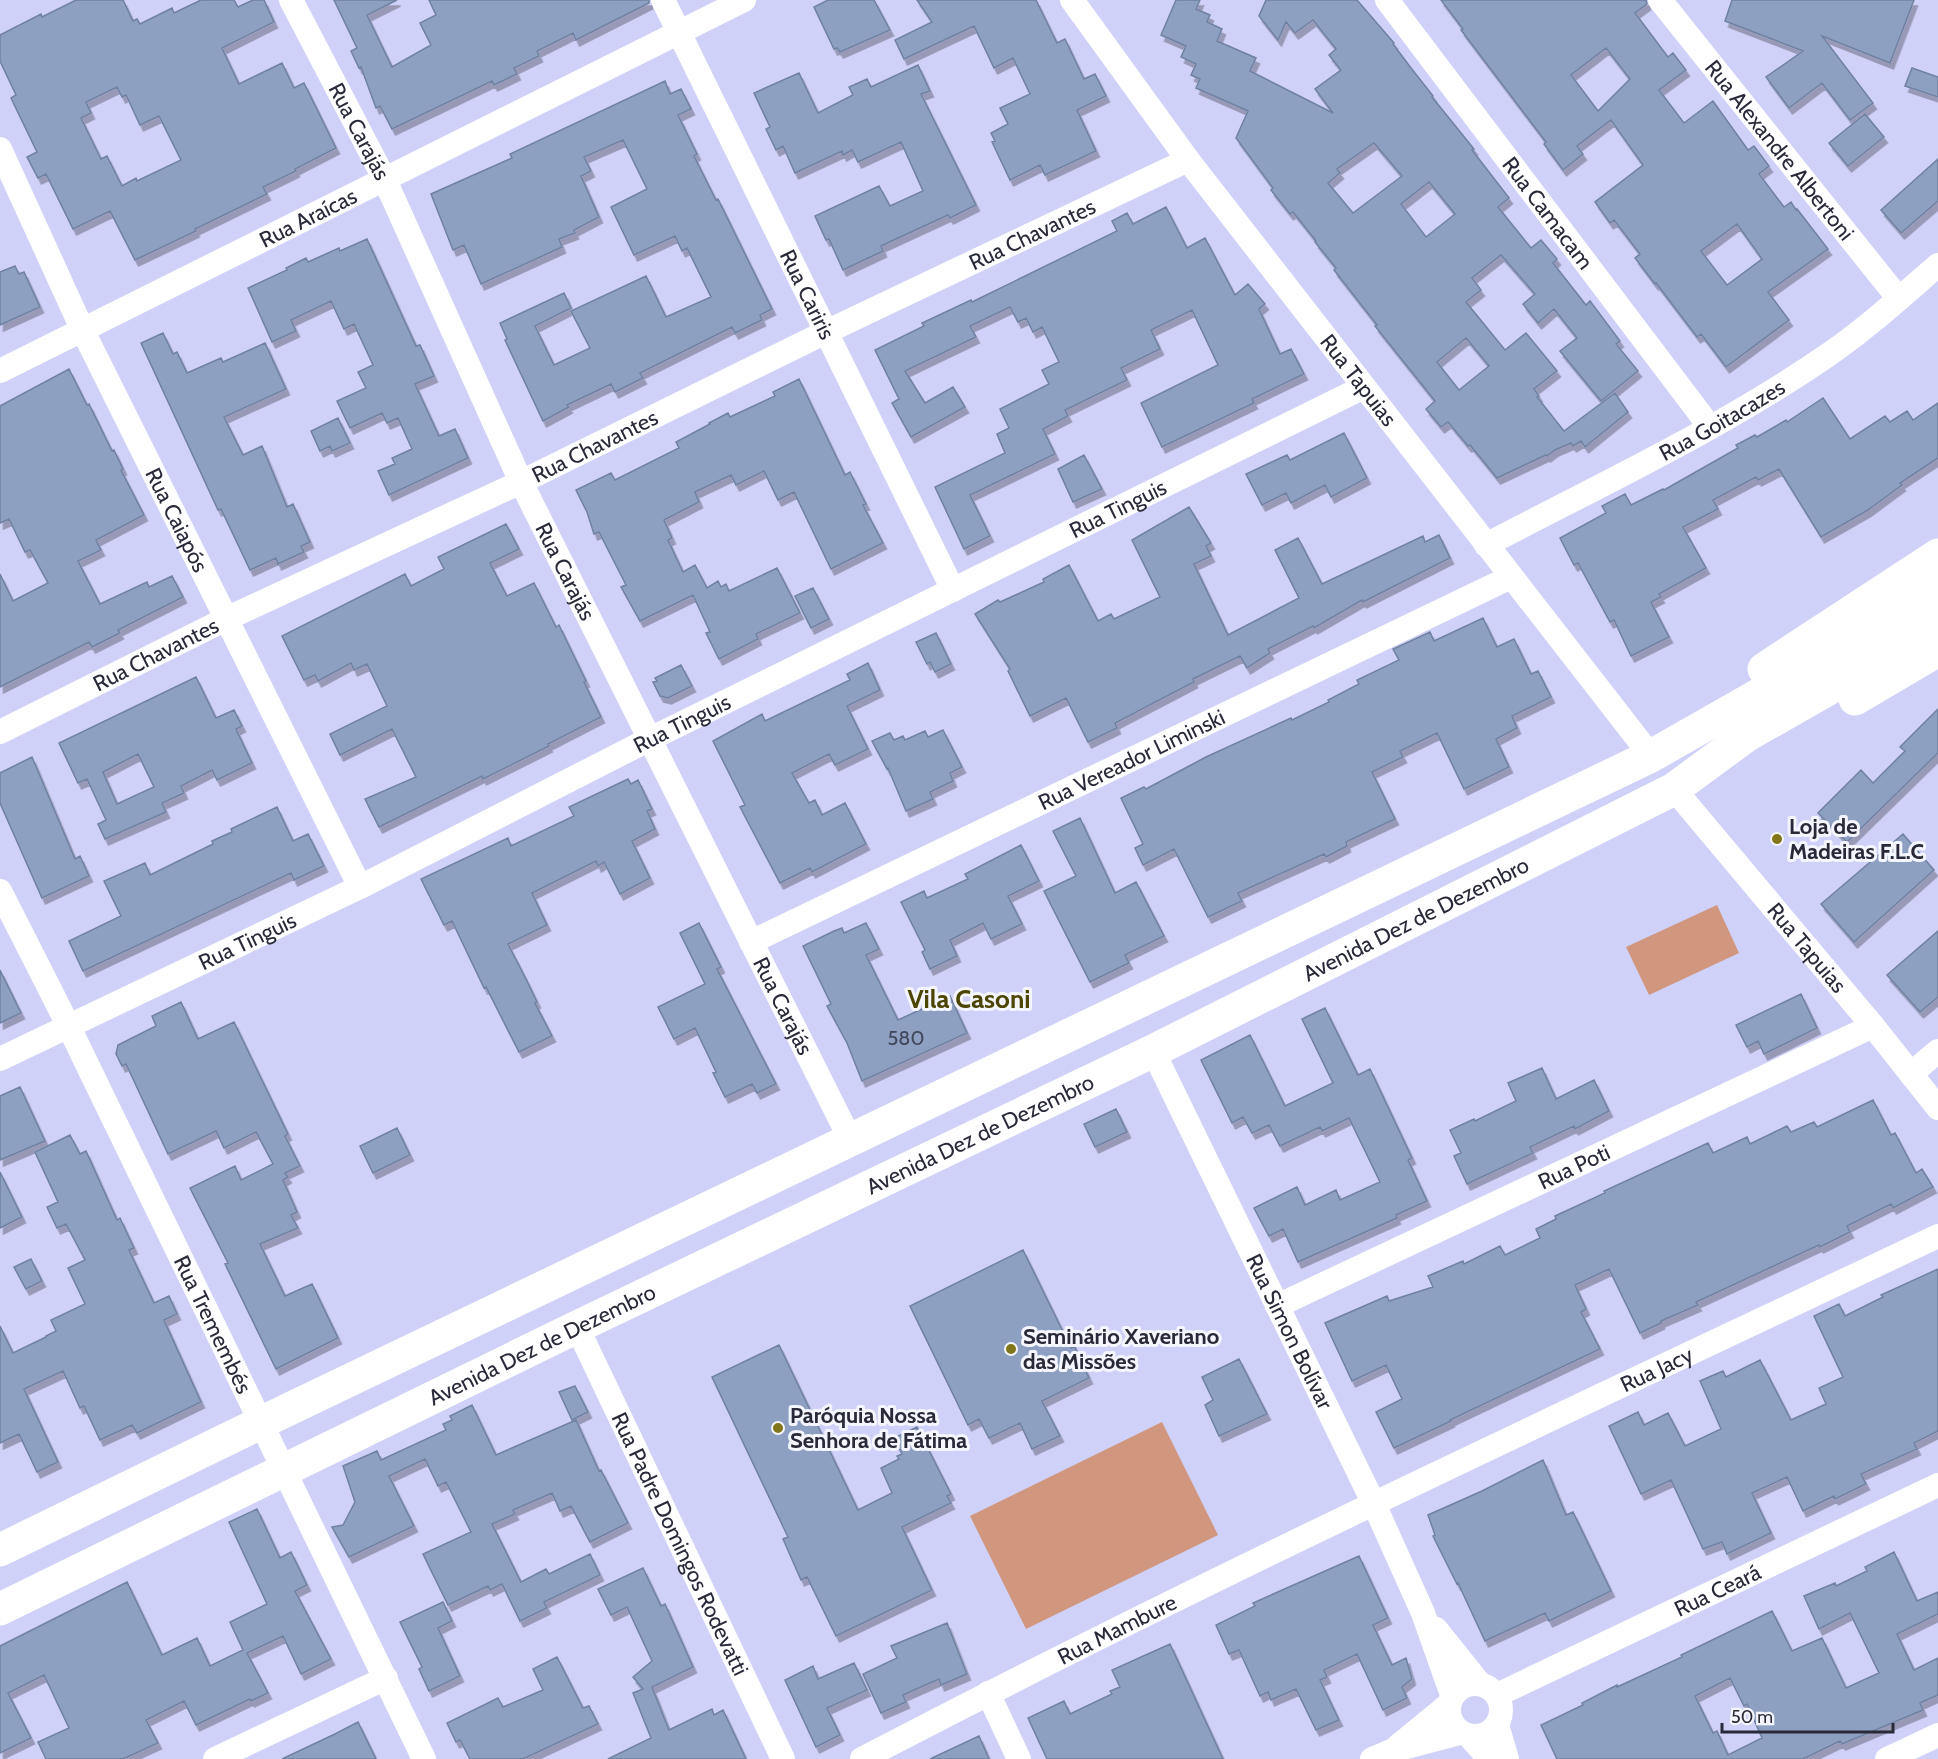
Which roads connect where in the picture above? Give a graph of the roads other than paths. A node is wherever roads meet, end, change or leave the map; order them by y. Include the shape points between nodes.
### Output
1 (291, 0) edge
2 (663, 0) edge
3 (744, 0) edge
4 (1072, 0) edge
5 (1387, 0) edge
6 (1660, 0) edge
7 (679, 32) junction
8 (0, 149) edge
9 (1188, 160) junction
10 (384, 178) junction
11 (1938, 265) edge
12 (1899, 299) junction
13 (83, 331) junction
14 (826, 332) junction
15 (0, 371) edge
16 (1364, 387) junction
17 (1710, 427) junction
18 (521, 482) junction
19 (1486, 545) junction
20 (1938, 555) edge
21 (1511, 577) junction
22 (1938, 587) edge
23 (953, 590) junction
24 (1938, 618) edge
25 (226, 619) junction
26 (1938, 650) edge
27 (0, 732) edge
28 (650, 739) junction
29 (1653, 755) junction
30 (1674, 789) junction
31 (360, 887) junction
32 (0, 891) edge
33 (751, 942) junction
34 (68, 1025) junction
35 (1873, 1026) junction
36 (1153, 1051) junction
37 (1938, 1051) edge
38 (0, 1059) edge
39 (1911, 1074) junction
40 (1938, 1108) edge
41 (850, 1139) junction
42 (1938, 1236) edge
43 (1277, 1306) junction
44 (577, 1327) junction
45 (261, 1422) junction
46 (284, 1469) junction
47 (1938, 1485) edge
48 (1374, 1504) junction
49 (0, 1550) edge
50 (0, 1609) edge
51 (1423, 1613) junction
52 (386, 1677) junction
53 (1488, 1690) junction
54 (988, 1693) junction
55 (1450, 1700) junction
56 (1497, 1725) junction
57 (1465, 1735) junction
58 (1938, 1735) edge
59 (1382, 1755) edge
60 (215, 1759) edge
61 (424, 1759) edge
62 (783, 1759) edge
63 (862, 1759) edge
64 (1019, 1759) edge
65 (1489, 1759) edge
66 (1507, 1759) edge
67 (1887, 1759) edge

1 - 10 street, Rua Carajás
2 - 7 street, Rua Cariris
3 - 7 street, Rua Araícas
4 - 9 street, Rua Tapuias
5 - 17 street, Rua Camacam
6 - 12 street, Rua Alexandre Albertoni
7 - 10 street, Rua Araícas
7 - 14 street, Rua Cariris
8 - 13 street, Rua Caiapós
9 - 14 street, Rua Chavantes
9 - 16 street, Rua Tapuias
10 - 13 street, Rua Araícas
10 - 18 street, Rua Carajás
11 - 12 street, Rua Goitacazes
12 - 17 street, Rua Goitacazes via 1827,356
13 - 15 street, Rua Araícas
13 - 25 street, Rua Caiapós
14 - 18 street, Rua Chavantes
14 - 23 street, Rua Cariris
16 - 19 street, Rua Tapuias
16 - 23 street, Rua Tinguis
17 - 19 street, Rua Goitacazes
18 - 25 street, Rua Chavantes
18 - 28 street, Rua Carajás
19 - 21 street, Rua Tapuias
20 - 29 highway via 1683,717
21 - 29 street, Rua Tapuias
21 - 33 street, Rua Vereador Liminski
22 - 29 highway, Avenida Dez de Dezembro via 1862,636
23 - 28 street, Rua Tinguis
24 - 30 highway, Avenida Dez de Dezembro via 1874,663 1746,736
25 - 27 street, Rua Chavantes
25 - 31 street, Rua Caiapós
26 - 30 highway via 1734,768
28 - 31 street, Rua Tinguis
28 - 33 street, Rua Carajás
29 - 41 highway, Avenida Dez de Dezembro
30 - 35 street, Rua Tapuias
30 - 36 highway, Avenida Dez de Dezembro
31 - 34 street, Rua Tinguis
32 - 34 street, Rua Tremembés
33 - 41 street, Rua Carajás
34 - 38 street, Rua Tinguis
34 - 45 street, Rua Tremembés
35 - 39 street, Rua Tapuias
35 - 43 street, Rua Poti
36 - 43 street, Rua Simon Bolívar
36 - 44 highway, Avenida Dez de Dezembro
37 - 39 street
39 - 40 street, Rua Tapuias
41 - 45 highway, Avenida Dez de Dezembro
42 - 48 street, Rua Jacy
43 - 48 street, Rua Simon Bolívar
44 - 46 highway, Avenida Dez de Dezembro
44 - 62 street, Rua Padre Domingos Rodevatti
45 - 46 street, Rua Tremembés
45 - 49 highway, Avenida Dez de Dezembro
46 - 50 highway, Avenida Dez de Dezembro
46 - 52 street, Rua Tremembés
47 - 53 street, Rua Ceará
48 - 51 street, Rua Simon Bolívar
48 - 54 street, Rua Mambure
51 - 53 street, Rua Simon Bolívar
51 - 55 street, Rua Simon Bolívar
52 - 60 street
52 - 61 street, Rua Tremembés
53 - 55 street via 1469,1684
53 - 56 street via 1501,1705
54 - 63 street, Rua Mambure
54 - 64 street
55 - 57 street via 1449,1716
55 - 59 street
56 - 57 street via 1480,1737
56 - 66 street
57 - 59 street
57 - 65 street
58 - 67 street

